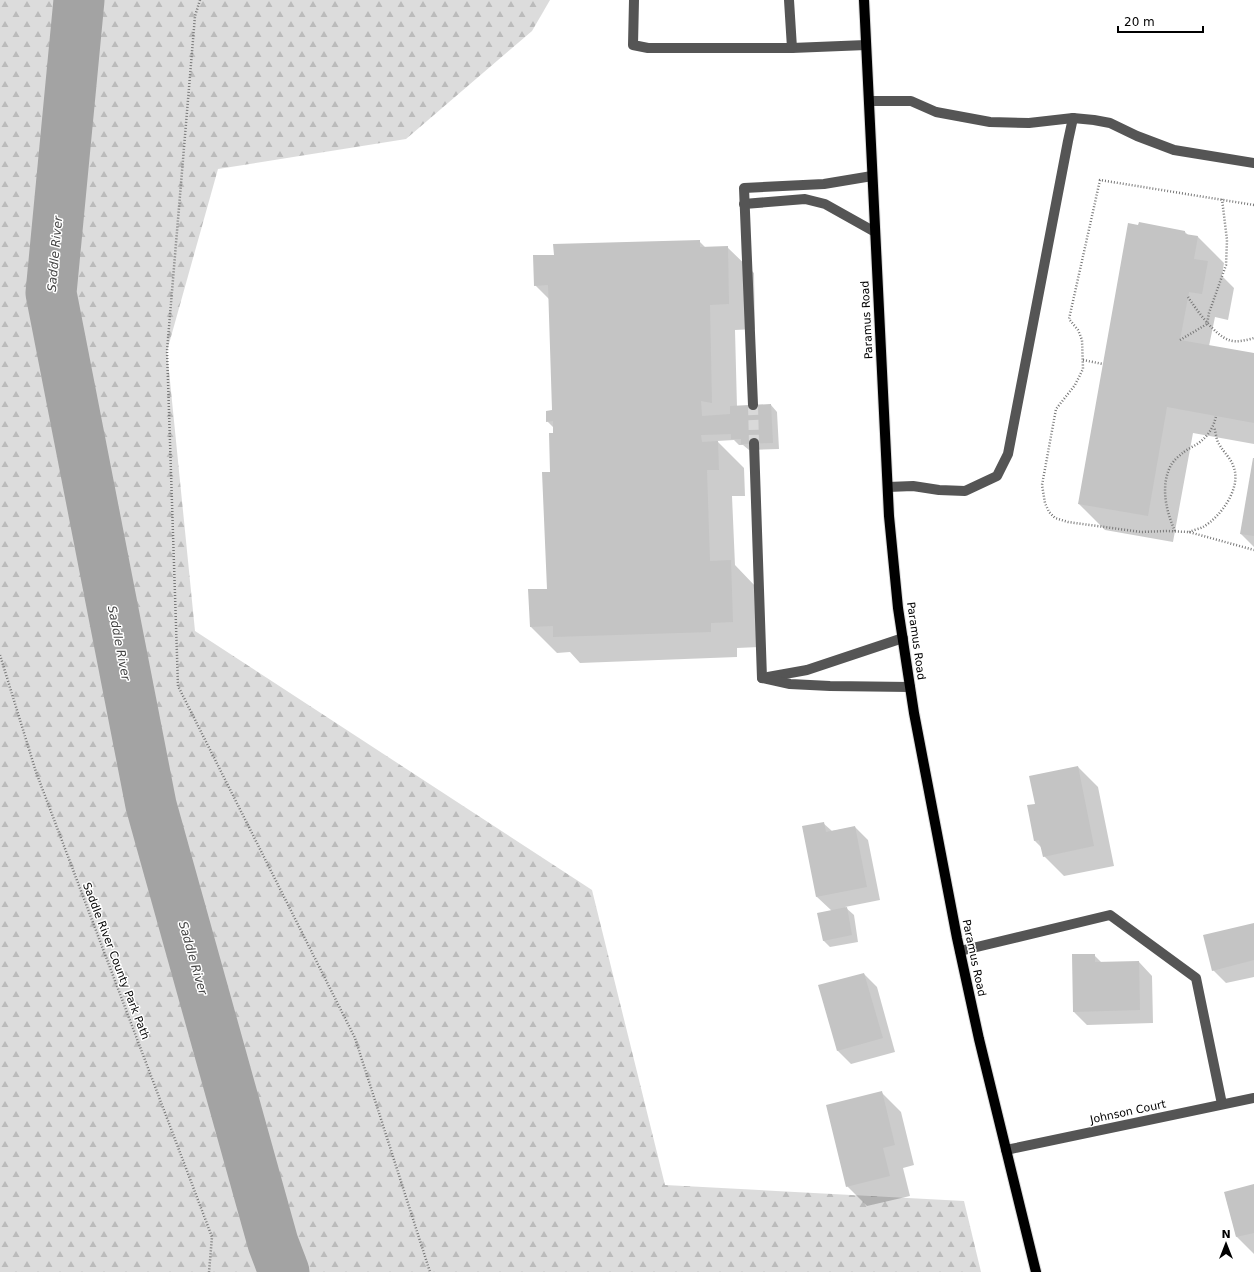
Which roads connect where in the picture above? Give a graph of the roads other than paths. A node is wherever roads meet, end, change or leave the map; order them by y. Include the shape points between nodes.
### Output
1 (634, 0) edge
2 (789, 0) edge
3 (864, 0) edge
4 (866, 45) junction
5 (792, 48) junction
6 (869, 101) junction
7 (1073, 118) junction
8 (1254, 163) edge
9 (872, 176) junction
10 (744, 204) junction
11 (875, 232) junction
12 (753, 405) tunnel mouth
13 (754, 443) tunnel mouth
14 (888, 487) junction
15 (903, 638) junction
16 (762, 678) junction
17 (910, 687) junction
18 (960, 951) junction
19 (1254, 1098) edge
20 (1222, 1104) junction
21 (1006, 1150) junction
22 (1036, 1272) edge

1 - 5 street via 633,46
2 - 5 street
3 - 4 main road, Paramus Road
4 - 5 street
4 - 6 main road, Paramus Road
6 - 7 street via 911,101 936,112 990,122 1029,123
6 - 9 main road, Paramus Road
7 - 8 street via 1110,123 1174,150
7 - 14 street via 1008,454 997,476 965,491 913,486
9 - 10 street via 824,184 744,188
9 - 11 main road, Paramus Road
10 - 11 street via 804,199 825,204
10 - 12 street
11 - 14 main road, Paramus Road
13 - 16 street
14 - 15 main road, Paramus Road
15 - 16 street via 807,670
15 - 17 main road, Paramus Road
16 - 17 street via 790,684
17 - 18 main road, Paramus Road
18 - 20 street via 1110,915 1196,978
18 - 21 main road, Paramus Road
19 - 20 street, Johnson Court
20 - 21 street, Johnson Court
21 - 22 main road, Paramus Road

